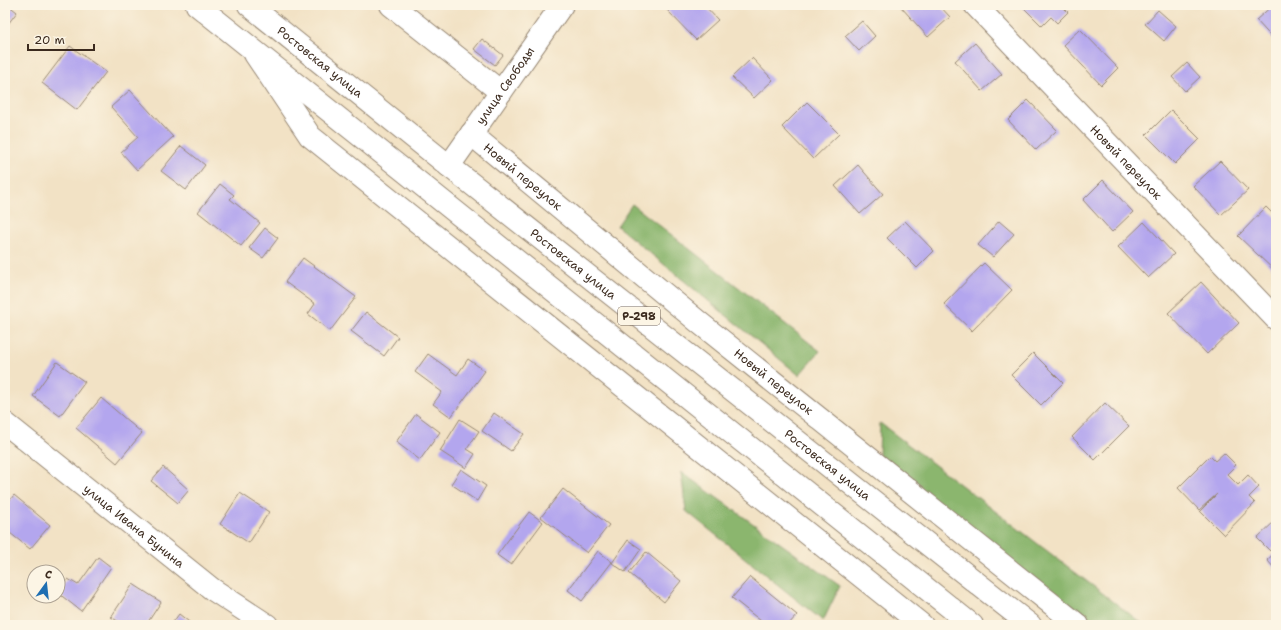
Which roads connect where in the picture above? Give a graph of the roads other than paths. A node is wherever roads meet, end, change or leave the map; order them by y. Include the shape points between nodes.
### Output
1 (197, 5) edge
2 (249, 5) edge
3 (391, 5) edge
4 (562, 5) edge
5 (975, 5) edge
6 (252, 49) junction
7 (501, 92) junction
8 (471, 134) junction
9 (449, 166) junction
10 (1276, 319) edge
11 (5, 423) edge
12 (267, 625) edge
13 (922, 625) edge
14 (972, 625) edge
15 (1030, 625) edge
16 (1078, 625) edge

1 - 6 main road, Р-298
2 - 9 main road, Ростовская улица / Р-298
3 - 7 main road
4 - 7 main road, улица Свободы
5 - 10 main road, Новый переулок
6 - 13 main road via 310,136
6 - 14 main road, Р-298
7 - 8 main road, улица Свободы
8 - 9 main road, улица Свободы
8 - 16 main road, Новый переулок via 701,324
9 - 15 main road, Ростовская улица / Р-298
11 - 12 main road, улица Ивана Бунина via 212,589

